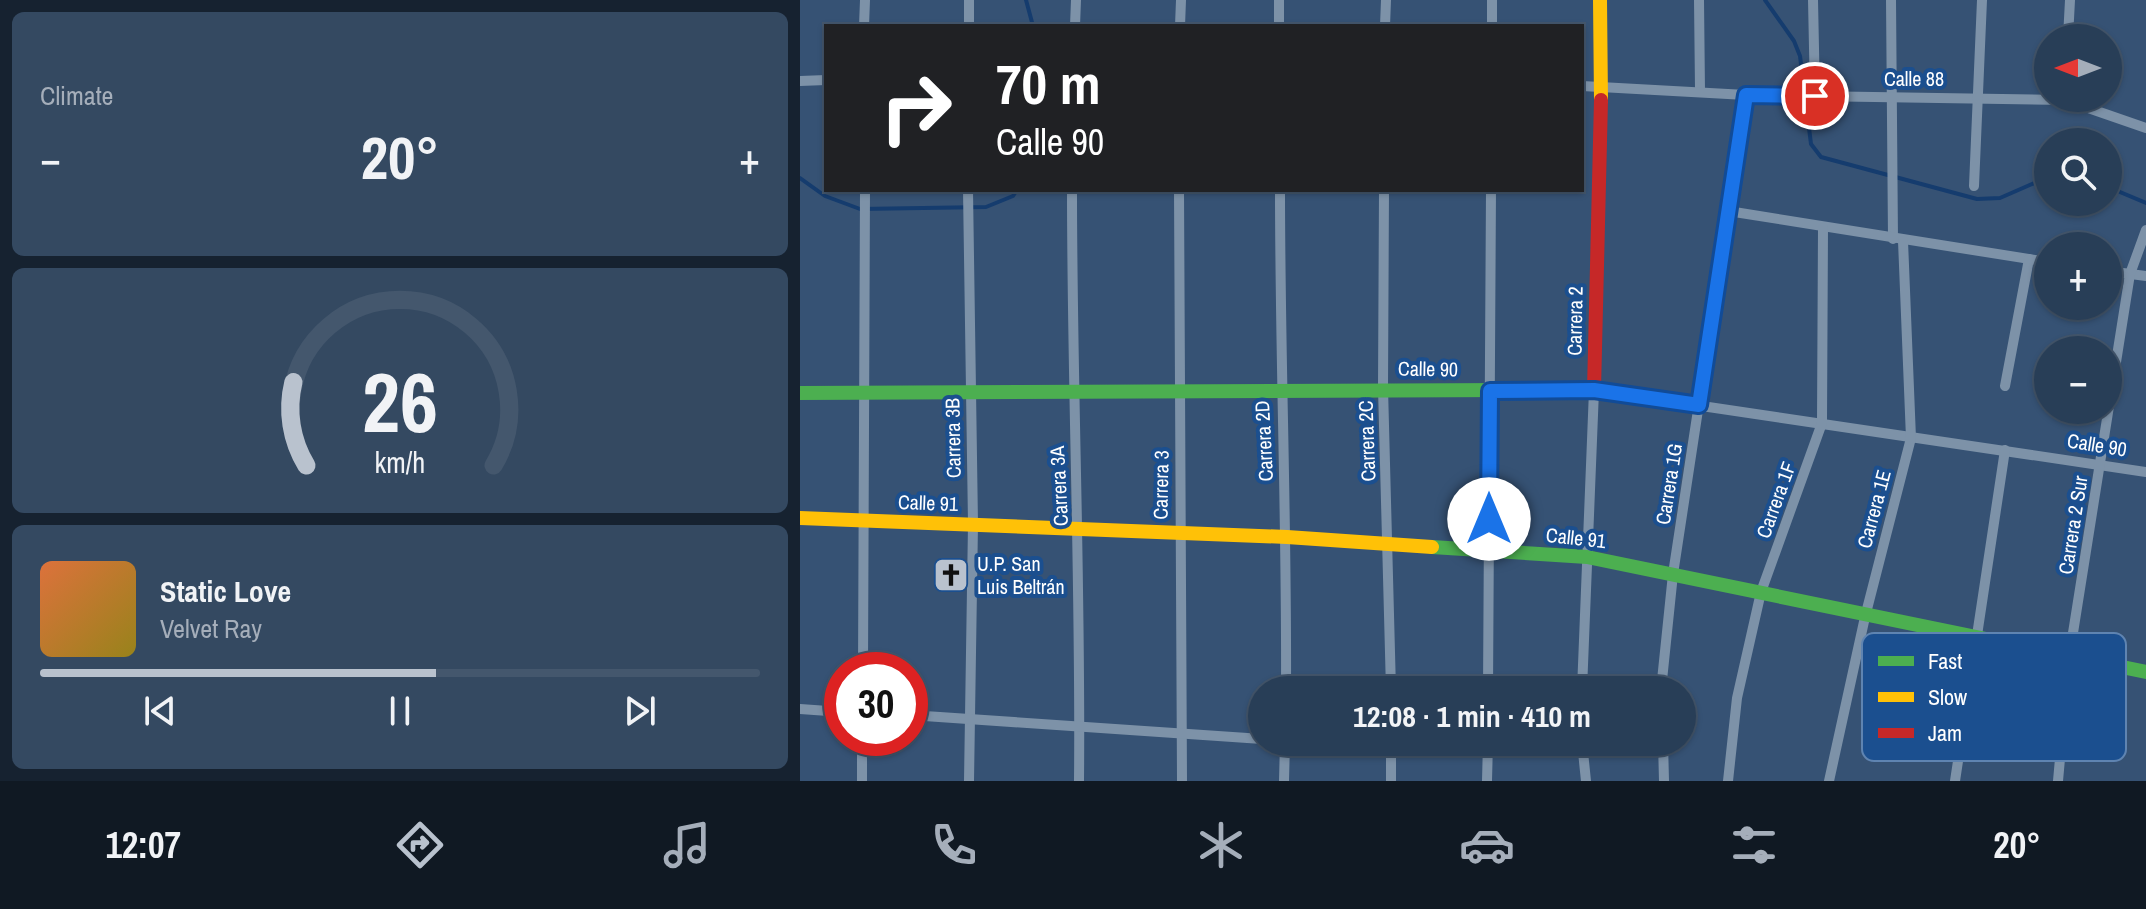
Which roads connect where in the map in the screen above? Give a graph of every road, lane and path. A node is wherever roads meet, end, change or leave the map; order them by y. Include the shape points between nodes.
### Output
1 (865, 0) edge
2 (969, 0) edge
3 (1076, 0) edge
4 (1181, 0) edge
5 (1279, 0) edge
6 (1386, 0) edge
7 (1492, 0) edge
8 (1600, 0) edge
9 (1699, 0) edge
10 (1813, 0) edge
11 (1891, 0) edge
12 (1982, 0) edge
13 (2070, 0) edge
14 (864, 24) edge
15 (969, 24) edge
16 (1075, 24) edge
17 (1180, 24) edge
18 (1279, 24) edge
19 (1385, 24) edge
20 (1492, 24) edge
21 (2069, 24) edge
22 (824, 80) edge
23 (800, 81) edge
24 (1584, 86) edge
25 (1599, 86) junction
26 (1700, 90) junction
27 (1746, 95) junction
28 (1808, 96) junction
29 (1891, 97) junction
30 (1979, 98) junction
31 (2034, 99) edge
32 (2101, 112) edge
33 (2146, 128) edge
34 (1974, 186) dead end
35 (968, 192) edge
36 (1072, 192) edge
37 (1179, 192) edge
38 (1280, 192) edge
39 (1384, 192) edge
40 (1491, 192) edge
41 (865, 196) edge
42 (1728, 211) junction
43 (1823, 228) junction
44 (2146, 230) edge
45 (1898, 240) junction
46 (2029, 259) junction
47 (2034, 260) edge
48 (2122, 273) edge
49 (2130, 274) junction
50 (2146, 276) edge
51 (2005, 386) dead end
52 (1383, 388) junction
53 (1072, 390) junction
54 (1594, 390) junction
55 (970, 391) junction
56 (1180, 391) junction
57 (1490, 391) junction
58 (800, 393) edge
59 (865, 394) junction
60 (1280, 394) junction
61 (1699, 405) junction
62 (1822, 423) junction
63 (1911, 438) junction
64 (2005, 450) junction
65 (2101, 466) junction
66 (2146, 472) edge
67 (800, 518) edge
68 (864, 520) junction
69 (973, 524) junction
70 (1079, 531) junction
71 (1178, 535) junction
72 (1287, 537) junction
73 (1389, 545) junction
74 (1489, 551) junction
75 (1587, 557) junction
76 (1673, 574) junction
77 (1761, 592) junction
78 (1865, 617) junction
79 (1945, 633) edge
80 (1976, 633) edge
81 (2073, 633) edge
82 (863, 652) edge
83 (2126, 668) edge
84 (2146, 672) edge
85 (1286, 676) edge
86 (1391, 676) edge
87 (1488, 676) edge
88 (1583, 676) edge
89 (1662, 676) edge
90 (800, 709) edge
91 (824, 711) edge
92 (928, 716) edge
93 (971, 719) junction
94 (1079, 728) junction
95 (1184, 733) junction
96 (1248, 738) edge
97 (862, 756) edge
98 (1285, 756) edge
99 (1391, 756) edge
100 (1488, 756) edge
101 (1583, 756) edge
102 (1663, 756) edge
103 (1958, 761) edge
104 (2060, 761) edge
105 (862, 781) edge
106 (969, 781) edge
107 (1079, 781) edge
108 (1182, 781) edge
109 (1284, 781) edge
110 (1391, 781) edge
111 (1487, 781) edge
112 (1586, 781) edge
113 (1664, 781) edge
114 (1728, 781) edge
115 (1829, 781) edge
116 (1955, 781) edge
117 (2058, 781) edge

1 - 14 street
2 - 15 street
3 - 16 street
4 - 17 street
5 - 18 street
6 - 19 street
7 - 20 street
8 - 25 street, Carrera 2
9 - 26 street
10 - 28 street
11 - 29 street, Carrera 1E
12 - 30 street
13 - 21 street
22 - 23 street
24 - 25 street, Calle 88
25 - 26 street, Calle 88
25 - 54 street, Carrera 2
26 - 27 street, Calle 88
27 - 28 street, Calle 88
27 - 42 street, Carrera 1G
28 - 29 street, Calle 88
29 - 30 street, Calle 88
29 - 45 street, Carrera 1E
30 - 31 street, Calle 88
30 - 34 street
32 - 33 street, Calle 88
35 - 55 street, Carrera 3B
36 - 53 street, Carrera 3A
37 - 56 street, Carrera 3
38 - 60 street, Carrera 2D
39 - 52 street, Carrera 2C
40 - 57 street
41 - 59 street
42 - 43 street
42 - 61 street, Carrera 1G
43 - 45 street
43 - 62 street, Carrera 1F
44 - 49 street, Carrera 2 Sur
45 - 46 street
45 - 63 street, Carrera 1E
46 - 47 street
46 - 51 street
48 - 49 street
49 - 50 street
49 - 65 street, Carrera 2 Sur
52 - 57 street, Calle 90
52 - 60 street, Calle 90
52 - 73 street, Carrera 2C
53 - 55 street, Calle 90
53 - 56 street, Calle 90
53 - 70 street, Carrera 3A
54 - 57 street, Calle 90
54 - 61 street, Calle 90
54 - 75 street, Carrera 2
55 - 59 street, Calle 90
55 - 69 street, Carrera 3B
56 - 60 street, Calle 90
56 - 71 street, Carrera 3
57 - 74 street
58 - 59 street, Calle 90
59 - 68 street
60 - 72 street, Carrera 2D
61 - 62 street, Calle 90
61 - 76 street, Carrera 1G
62 - 63 street, Calle 90
62 - 77 street, Carrera 1F
63 - 64 street, Calle 90
63 - 78 street, Carrera 1E
64 - 65 street, Calle 90
64 - 80 street
65 - 66 street, Calle 90
65 - 81 street, Carrera 2 Sur
67 - 68 street, Calle 91
68 - 69 street, Calle 91
68 - 82 street
69 - 70 street, Calle 91
69 - 93 street, Carrera 3B
70 - 71 street, Calle 91
70 - 94 street, Carrera 3A
71 - 72 street, Calle 91
71 - 95 street, Carrera 3
72 - 73 street, Calle 91
72 - 85 street, Carrera 2D
73 - 74 street, Calle 91
73 - 86 street, Carrera 2C
74 - 75 street, Calle 91
74 - 87 street
75 - 76 street, Calle 91
75 - 88 street, Carrera 2
76 - 77 street, Calle 91
76 - 89 street, Carrera 1G
77 - 78 street, Calle 91
77 - 114 street, Carrera 1F via 1737,698
78 - 79 street, Calle 91
78 - 115 street, Carrera 1E
83 - 84 street, Calle 91
90 - 91 street
92 - 93 street
93 - 94 street
93 - 106 street, Carrera 3B
94 - 95 street
94 - 107 street, Carrera 3A
95 - 96 street
95 - 108 street, Carrera 3
97 - 105 street
98 - 109 street
99 - 110 street
100 - 111 street
101 - 112 street
102 - 113 street
103 - 116 street
104 - 117 street, Carrera 2 Sur

